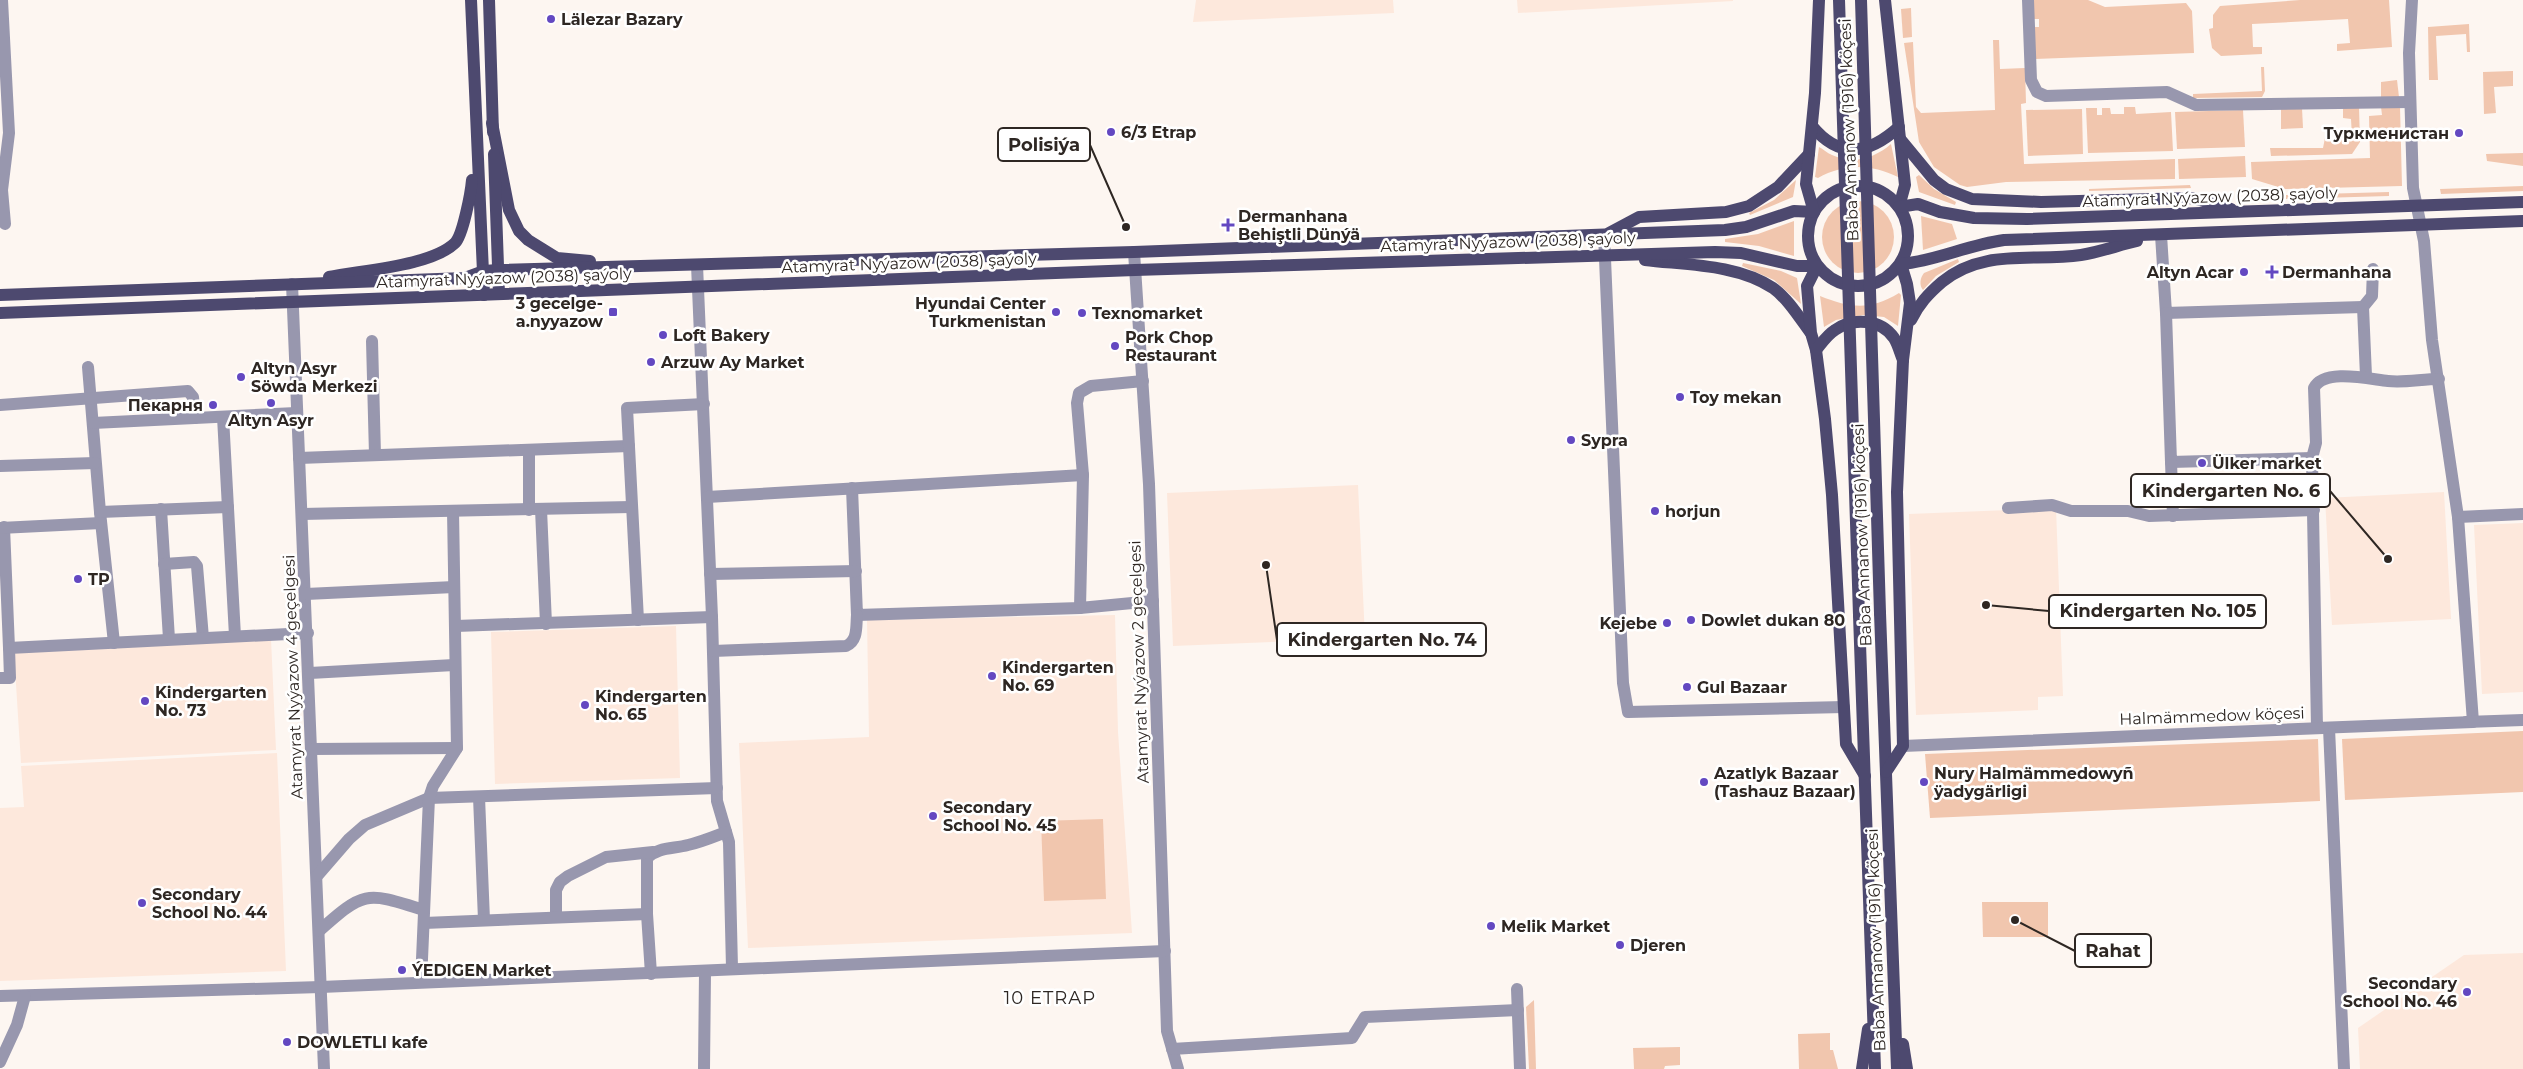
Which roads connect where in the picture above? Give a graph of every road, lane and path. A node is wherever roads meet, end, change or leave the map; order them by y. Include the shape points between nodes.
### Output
1 (2, 0) edge
2 (471, 0) edge
3 (489, 0) edge
4 (1819, 0) edge
5 (1839, 0) edge
6 (1861, 0) edge
7 (1884, 0) edge
8 (2028, 0) edge
9 (2412, 0) edge
10 (2410, 102) junction
11 (476, 123) junction
12 (492, 123) junction
13 (1812, 126) junction
14 (1899, 127) junction
15 (1901, 140) junction
16 (1809, 154) junction
17 (2523, 202) edge
18 (2417, 206) junction
19 (1899, 207) junction
20 (1814, 212) junction
21 (2240, 212) junction
22 (2523, 221) edge
23 (5, 224) dead end
24 (2421, 225) junction
25 (1604, 235) junction
26 (2161, 235) junction
27 (1134, 252) junction
28 (1606, 255) junction
29 (1901, 264) junction
30 (697, 265) junction
31 (1817, 266) junction
32 (2373, 269) dead end
33 (498, 270) junction
34 (1135, 270) junction
35 (484, 271) junction
36 (292, 284) junction
37 (698, 287) junction
38 (499, 294) junction
39 (0, 295) edge
40 (484, 295) junction
41 (293, 302) junction
42 (2363, 307) junction
43 (0, 313) edge
44 (2166, 313) junction
45 (1908, 327) junction
46 (1811, 333) junction
47 (372, 341) dead end
48 (1816, 350) junction
49 (1903, 360) junction
50 (88, 366) dead end
51 (2366, 376) junction
52 (2439, 379) junction
53 (1142, 381) junction
54 (92, 398) junction
55 (704, 404) junction
56 (0, 405) edge
57 (296, 413) junction
58 (223, 417) junction
59 (195, 418) junction
60 (93, 423) junction
61 (629, 446) junction
62 (529, 450) junction
63 (375, 455) junction
64 (299, 458) junction
65 (2312, 458) junction
66 (2171, 462) junction
67 (95, 463) junction
68 (0, 466) edge
69 (1083, 475) junction
70 (852, 488) junction
71 (707, 497) junction
72 (228, 507) junction
73 (631, 507) junction
74 (2008, 508) dead end
75 (161, 509) junction
76 (535, 509) junction
77 (2314, 510) junction
78 (453, 511) junction
79 (302, 514) junction
80 (2523, 514) edge
81 (2173, 516) junction
82 (2458, 517) junction
83 (100, 518) junction
84 (2, 528) edge
85 (164, 564) junction
86 (856, 570) junction
87 (710, 574) junction
88 (454, 587) junction
89 (306, 594) junction
90 (1153, 601) junction
91 (1080, 608) junction
92 (858, 615) junction
93 (712, 617) junction
94 (638, 620) junction
95 (546, 624) junction
96 (456, 626) junction
97 (308, 633) junction
98 (235, 636) junction
99 (203, 638) junction
100 (169, 639) junction
101 (114, 643) junction
102 (9, 648) junction
103 (713, 651) junction
104 (454, 665) junction
105 (310, 673) junction
106 (0, 678) edge
107 (1844, 707) junction
108 (2523, 720) edge
109 (2473, 722) junction
110 (2323, 728) junction
111 (1903, 746) junction
112 (457, 748) junction
113 (312, 749) junction
114 (1886, 772) junction
115 (1865, 776) junction
116 (717, 788) junction
117 (479, 797) junction
118 (429, 798) junction
119 (726, 832) junction
120 (653, 852) junction
121 (317, 876) junction
122 (648, 914) junction
123 (424, 917) junction
124 (556, 918) junction
125 (484, 920) junction
126 (319, 932) junction
127 (1165, 951) junction
128 (732, 968) junction
129 (705, 972) junction
130 (651, 974) junction
131 (421, 982) junction
132 (321, 987) junction
133 (1517, 989) dead end
134 (0, 996) edge
135 (25, 996) junction
136 (1894, 997) junction
137 (1872, 1000) junction
138 (1518, 1010) junction
139 (1172, 1049) junction
140 (0, 1062) edge
141 (324, 1069) edge
142 (704, 1069) edge
143 (1178, 1069) edge
144 (1520, 1069) edge
145 (1862, 1069) edge
146 (1875, 1069) edge
147 (1897, 1069) edge
148 (1907, 1069) edge
149 (2344, 1069) edge

1 - 23 street via 8,133 2,190
2 - 11 main road
3 - 12 main road
4 - 13 main road
5 - 115 main road, Baba Annanow (1916) köçesi, bridge
6 - 114 main road, Baba Annanow (1916) köçesi, bridge
7 - 14 main road
8 - 10 street via 2031,80 2037,92 2046,96 2167,92 2196,105
9 - 10 street via 2408,53
10 - 18 street via 2413,188
11 - 35 main road
11 - 36 main road via 471,196 454,244 430,258
12 - 30 main road via 509,210 519,231 528,240 557,258
12 - 33 main road
13 - 14 main road via 1827,141 1850,150 1871,147
13 - 16 main road
14 - 15 main road
15 - 19 main road via 1905,185
15 - 21 main road via 1934,180 1972,200 2041,202 2193,198
16 - 20 main road via 1806,184
16 - 25 main road via 1778,187 1749,206 1726,212 1639,217
17 - 18 main road, Atamyrat Nyýazow (2038) şaýoly
18 - 21 main road, Atamyrat Nyýazow (2038) şaýoly
18 - 24 street
19 - 20 main road via 1880,191 1855,186 1831,194
19 - 21 main road, Atamyrat Nyýazow (2038) şaýoly via 1918,204 1974,218 2018,219
19 - 29 main road via 1909,235
20 - 25 main road, Atamyrat Nyýazow (2038) şaýoly via 1794,211 1753,225 1725,230
20 - 31 main road via 1807,235
22 - 24 main road
24 - 26 main road
24 - 52 street
25 - 27 main road, Atamyrat Nyýazow (2038) şaýoly
25 - 28 street
26 - 29 main road via 2004,240 1976,244 1922,262
26 - 44 street
26 - 45 main road via 2081,255 1999,258 1971,265 1927,295
27 - 30 main road, Atamyrat Nyýazow (2038) şaýoly
27 - 34 street, Atamyrat Nyýazow 2 geçelgesi
28 - 31 main road, Atamyrat Nyýazow (2038) şaýoly via 1724,252 1770,258 1797,266
28 - 34 main road, Atamyrat Nyýazow (2038) şaýoly
28 - 46 main road via 1747,274 1774,289
28 - 107 street via 1623,682 1628,712
29 - 31 main road via 1887,278 1860,287 1832,279
29 - 45 main road via 1909,294
30 - 33 main road, Atamyrat Nyýazow (2038) şaýoly
30 - 37 street
31 - 46 main road via 1807,286
32 - 42 street via 2372,296
33 - 35 main road, Atamyrat Nyýazow (2038) şaýoly
33 - 38 main road
34 - 37 main road, Atamyrat Nyýazow (2038) şaýoly
34 - 53 street, Atamyrat Nyýazow 2 geçelgesi
35 - 36 main road, Atamyrat Nyýazow (2038) şaýoly via 465,278
35 - 40 main road
36 - 39 main road, Atamyrat Nyýazow (2038) şaýoly
36 - 41 street, Atamyrat Nyýazow 4 geçelgesi
37 - 38 main road, Atamyrat Nyýazow (2038) şaýoly
37 - 55 street
38 - 40 main road, Atamyrat Nyýazow (2038) şaýoly
40 - 41 main road, Atamyrat Nyýazow (2038) şaýoly
41 - 43 main road, Atamyrat Nyýazow (2038) şaýoly
41 - 57 street, Atamyrat Nyýazow 4 geçelgesi
42 - 44 street
42 - 51 street
44 - 66 street
45 - 49 main road
46 - 48 main road
47 - 63 street
48 - 49 main road via 1836,329 1859,322 1878,324 1895,339
48 - 107 main road via 1832,495
49 - 111 main road via 1897,492
50 - 54 street
51 - 52 street via 2388,381
51 - 65 street via 2317,381 2314,388 2316,443
52 - 82 street
53 - 69 street via 1091,386 1079,393
53 - 90 street, Atamyrat Nyýazow 2 geçelgesi
54 - 56 street
54 - 59 street via 188,390 193,397
54 - 60 street
55 - 61 street via 627,408
55 - 71 street
57 - 58 street
57 - 64 street, Atamyrat Nyýazow 4 geçelgesi
58 - 59 street
58 - 72 street
59 - 60 street
60 - 67 street
61 - 62 street
61 - 73 street
62 - 63 street
62 - 76 street
63 - 64 street
64 - 79 street, Atamyrat Nyýazow 4 geçelgesi
65 - 66 street
65 - 77 street
66 - 81 street
67 - 68 street
67 - 83 street
69 - 70 street
69 - 91 street
70 - 71 street
70 - 86 street
71 - 87 street
72 - 75 street
72 - 98 street
73 - 76 street
73 - 94 street
74 - 81 street via 2052,505 2071,511
75 - 83 street
75 - 85 street
76 - 78 street
76 - 95 street
77 - 81 street
77 - 110 street
78 - 79 street
78 - 88 street
79 - 89 street, Atamyrat Nyýazow 4 geçelgesi
80 - 82 street
82 - 109 street
83 - 84 street
83 - 101 street
84 - 102 street
85 - 99 street via 194,562 197,566
85 - 100 street
86 - 87 street
86 - 92 street
87 - 93 street
88 - 89 street
88 - 96 street
89 - 97 street, Atamyrat Nyýazow 4 geçelgesi
90 - 91 street
90 - 127 street, Atamyrat Nyýazow 2 geçelgesi
91 - 92 street
92 - 103 street via 855,638 846,646
93 - 94 street
93 - 103 street
94 - 95 street
95 - 96 street
96 - 104 street
97 - 98 street
97 - 105 street, Atamyrat Nyýazow 4 geçelgesi
98 - 99 street
99 - 100 street
100 - 101 street
101 - 102 street
102 - 106 street via 10,678
103 - 116 street
104 - 105 street
104 - 112 street
105 - 113 street, Atamyrat Nyýazow 4 geçelgesi
107 - 115 main road via 1846,744
108 - 109 street, Halmämmedow köçesi
109 - 110 street, Halmämmedow köçesi
110 - 111 street, Halmämmedow köçesi
110 - 149 street
111 - 114 main road
112 - 113 street
112 - 118 street
113 - 121 street, Atamyrat Nyýazow 4 geçelgesi
114 - 136 main road, Baba Annanow (1916) köçesi
115 - 137 main road, Baba Annanow (1916) köçesi
116 - 117 street
116 - 119 street via 717,801
117 - 118 street
117 - 125 street
118 - 121 street via 364,825
118 - 123 street
119 - 120 street via 708,840
119 - 128 street via 729,842
120 - 122 street via 645,866
120 - 124 street via 606,857 568,876 556,890
121 - 126 street, Atamyrat Nyýazow 4 geçelgesi
122 - 124 street
122 - 130 street
123 - 125 street
123 - 126 street via 380,897 362,899 346,908
123 - 131 street
124 - 125 street
126 - 132 street, Atamyrat Nyýazow 4 geçelgesi
127 - 128 street
127 - 139 street, Atamyrat Nyýazow 2 geçelgesi via 1167,1031
128 - 129 street
129 - 130 street
129 - 142 street
130 - 131 street
131 - 132 street
132 - 135 street
132 - 141 street, Atamyrat Nyýazow 4 geçelgesi
133 - 138 street
134 - 135 street
135 - 140 street via 17,1025
136 - 147 main road, Baba Annanow (1916) köçesi
136 - 148 main road
137 - 145 main road
137 - 146 main road, Baba Annanow (1916) köçesi
138 - 139 street via 1365,1017 1352,1038
138 - 144 street
139 - 143 street, Atamyrat Nyýazow 2 geçelgesi

